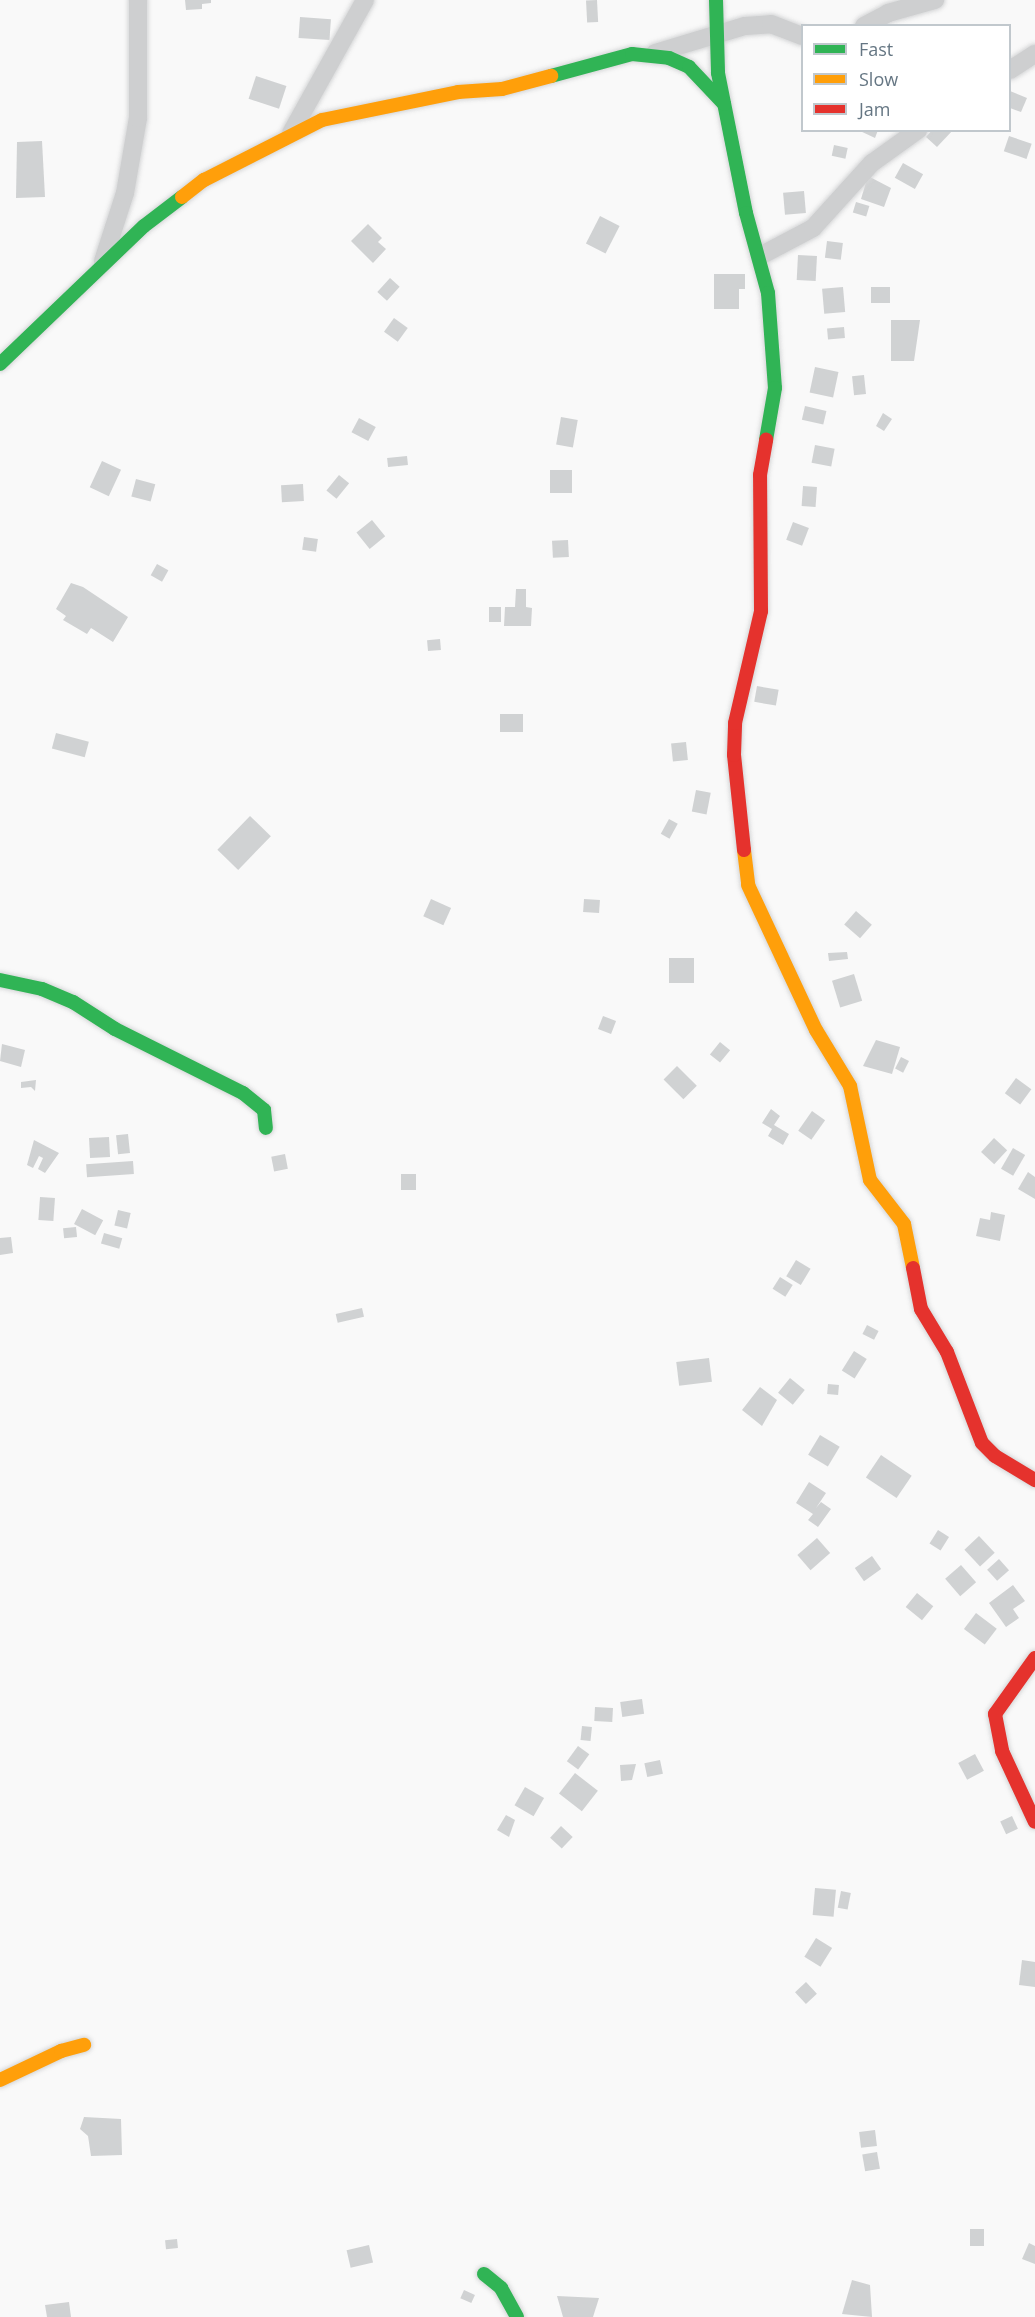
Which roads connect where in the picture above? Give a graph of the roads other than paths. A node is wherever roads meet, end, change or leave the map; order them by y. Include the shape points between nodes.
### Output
1 (138, 0) edge
2 (365, 0) edge
3 (716, 0) edge
4 (935, 0) edge
5 (868, 24) edge
6 (716, 34) junction
7 (801, 36) edge
8 (651, 54) junction
9 (1035, 54) edge
10 (1011, 69) edge
11 (726, 106) junction
12 (915, 132) edge
13 (291, 134) junction
14 (760, 255) junction
15 (101, 265) junction
16 (0, 364) edge
17 (0, 980) edge
18 (266, 1128) dead end
19 (1035, 1480) edge
20 (1035, 1658) edge
21 (1035, 1822) edge
22 (84, 2045) dead end
23 (0, 2080) edge
24 (484, 2274) dead end
25 (517, 2317) edge

1 - 15 street via 138,118 125,193
2 - 13 street
3 - 6 street
4 - 5 street via 888,13
6 - 7 street via 771,24
6 - 8 street
6 - 11 street
8 - 11 street via 689,67
8 - 13 street via 632,54 502,89 458,92 322,120
9 - 10 street
11 - 14 street via 746,213
12 - 14 street via 872,163 813,228
13 - 15 street via 204,180
14 - 19 street via 768,293 775,388 760,475 761,611 735,723 734,755 748,885 816,1030 850,1086 870,1180 904,1224 921,1309 947,1352 982,1443 995,1456
15 - 16 street
17 - 18 street via 73,1002 115,1029 243,1093 264,1110
20 - 21 street via 995,1714 1002,1751
22 - 23 street via 61,2051
24 - 25 street via 501,2288

